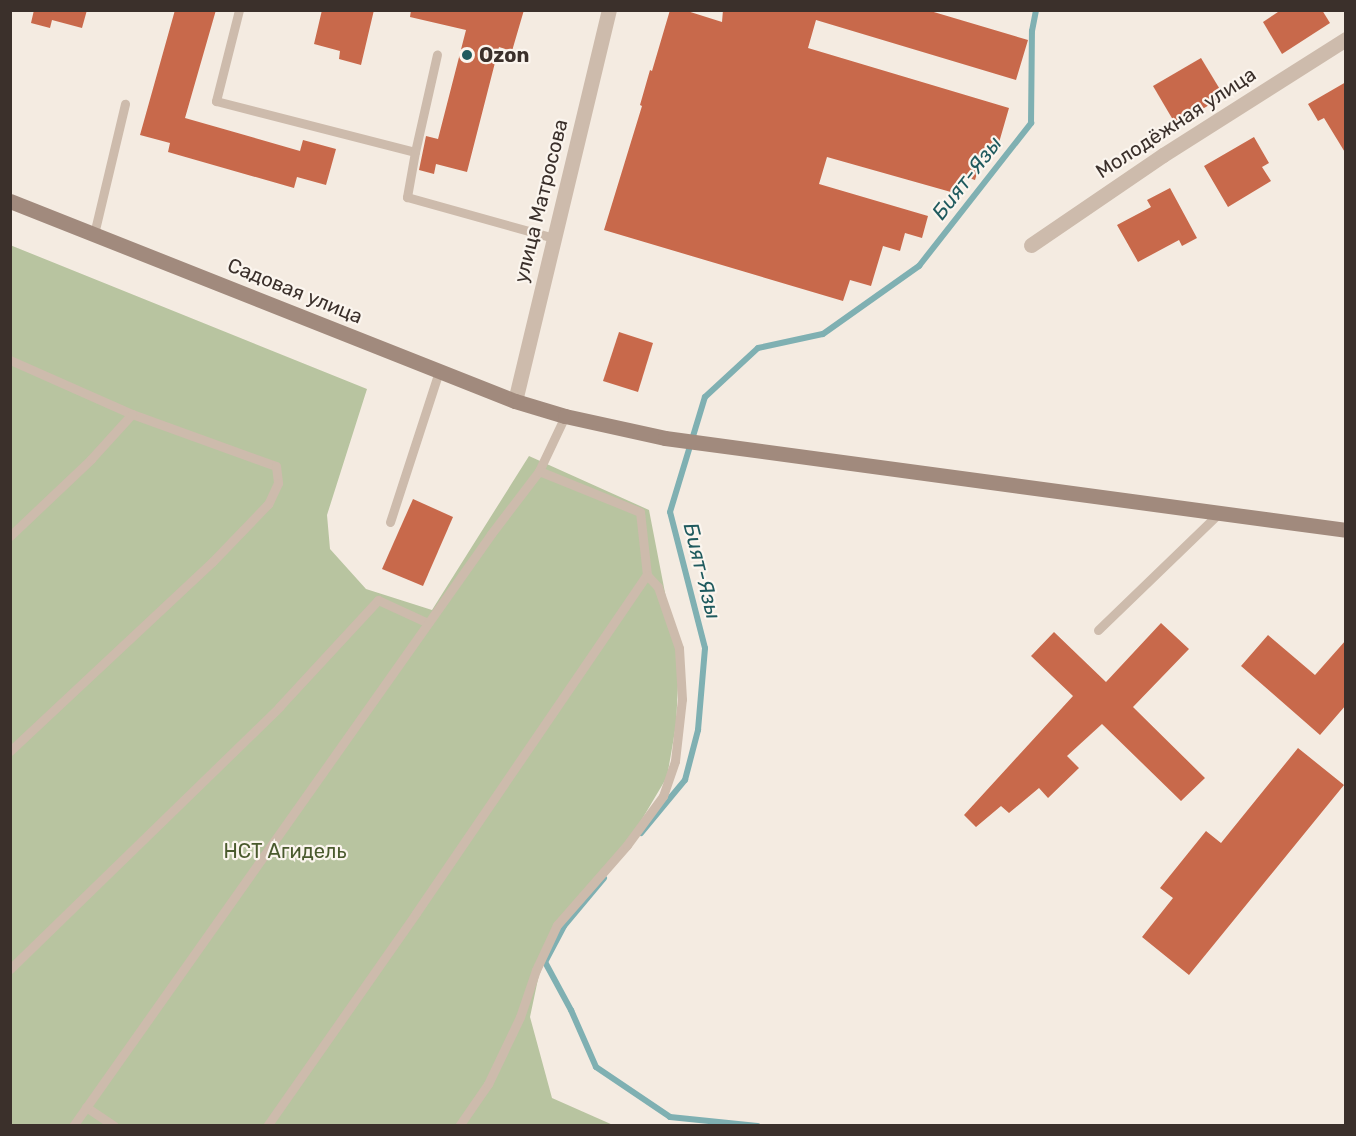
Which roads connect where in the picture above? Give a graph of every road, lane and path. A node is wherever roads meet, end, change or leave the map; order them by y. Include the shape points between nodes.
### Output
1 (239, 10) edge
2 (609, 10) edge
3 (1346, 39) edge
4 (437, 54) dead end
5 (125, 104) dead end
6 (414, 152) junction
7 (10, 201) edge
8 (94, 234) junction
9 (554, 238) junction
10 (1031, 245) dead end
11 (10, 360) edge
12 (439, 371) junction
13 (515, 401) junction
14 (132, 414) junction
15 (565, 417) junction
16 (539, 471) junction
17 (1218, 514) junction
18 (390, 522) dead end
19 (1346, 530) edge
20 (10, 536) edge
21 (647, 574) junction
22 (428, 622) junction
23 (1098, 630) dead end
24 (10, 751) edge
25 (10, 969) edge
26 (86, 1107) junction
27 (73, 1125) edge
28 (114, 1125) edge
29 (267, 1125) edge
30 (459, 1125) edge

1 - 6 lane via 216,101
2 - 9 street, улица Матросова
3 - 10 street, Молодёжная улица via 1163,155
4 - 6 lane
5 - 8 lane
6 - 9 lane via 407,196
7 - 8 main road, Садовая улица
8 - 12 main road, Садовая улица
9 - 13 street, улица Матросова
11 - 14 lane
12 - 13 main road, Садовая улица
12 - 18 lane
13 - 15 main road, Садовая улица
14 - 20 lane
14 - 24 lane via 276,466 279,483 268,504 212,562
15 - 16 lane
15 - 17 main road, Садовая улица via 676,440
16 - 21 lane via 640,512
16 - 22 lane
17 - 19 main road, Садовая улица
17 - 23 lane
21 - 29 lane
21 - 30 lane via 658,587 679,648 682,699 675,761 663,796 627,845 557,925 488,1084
22 - 25 lane via 378,600 279,707
22 - 26 lane
26 - 27 lane
26 - 28 lane

